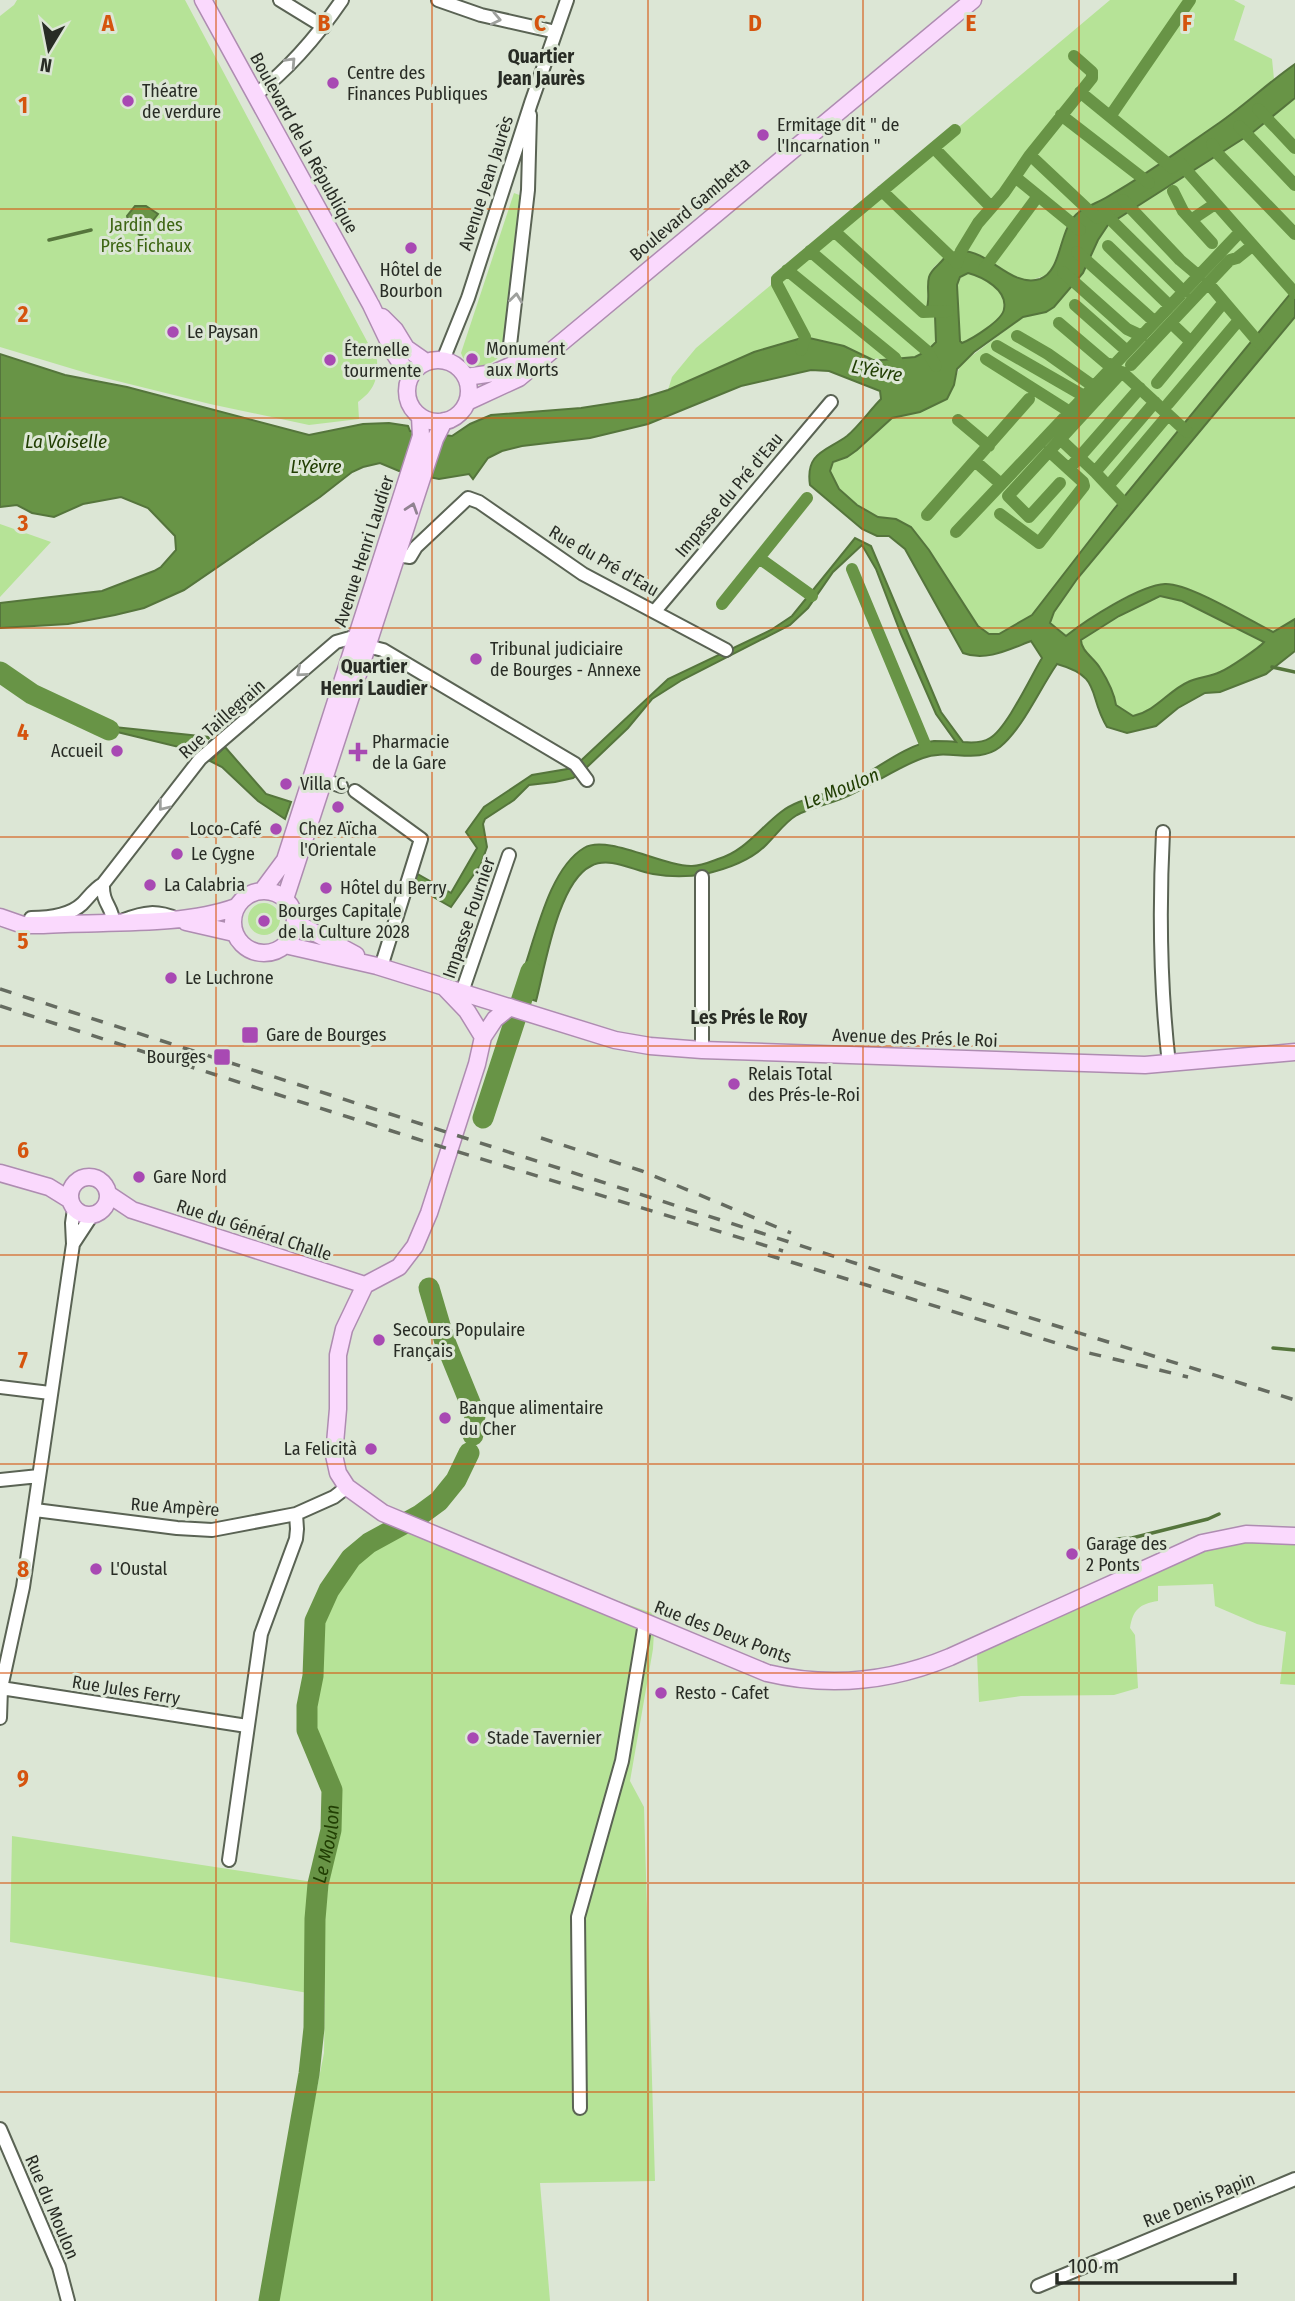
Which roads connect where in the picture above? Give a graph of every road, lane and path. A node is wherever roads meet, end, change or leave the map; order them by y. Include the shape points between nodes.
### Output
1 (203, 0) edge
2 (280, 0) edge
3 (342, 0) edge
4 (438, 0) edge
5 (567, 0) edge
6 (973, 0) edge
7 (324, 27) junction
8 (556, 32) junction
9 (255, 94) junction
10 (531, 103) junction
11 (371, 305) junction
12 (562, 341) junction
13 (426, 362) junction
14 (447, 362) junction
15 (519, 364) junction
16 (410, 377) junction
17 (466, 377) junction
18 (467, 402) junction
19 (831, 402) dead end
20 (420, 416) junction
21 (444, 421) junction
22 (414, 479) junction
23 (468, 498) joint
24 (397, 555) junction
25 (655, 611) junction
26 (362, 641) junction
27 (726, 650) dead end
28 (581, 773) dead end
29 (324, 780) junction
30 (341, 786) dead end
31 (355, 791) dead end
32 (1163, 832) dead end
33 (509, 855) dead end
34 (702, 877) dead end
35 (103, 884) junction
36 (262, 891) junction
37 (285, 899) junction
38 (236, 907) junction
39 (0, 915) edge
40 (177, 920) junction
41 (116, 922) junction
42 (298, 924) junction
43 (234, 933) junction
44 (285, 945) junction
45 (353, 958) junction
46 (379, 967) junction
47 (443, 986) junction
48 (468, 994) junction
49 (510, 1007) junction
50 (486, 1031) junction
51 (702, 1050) junction
52 (1295, 1052) edge
53 (1169, 1064) junction
54 (0, 1173) edge
55 (108, 1194) junction
56 (72, 1198) junction
57 (132, 1210) junction
58 (97, 1213) junction
59 (73, 1244) junction
60 (365, 1285) junction
61 (0, 1387) edge
62 (50, 1393) junction
63 (39, 1476) junction
64 (0, 1480) edge
65 (347, 1487) junction
66 (35, 1510) junction
67 (296, 1514) junction
68 (1295, 1536) edge
69 (645, 1623) junction
70 (1, 1688) edge
71 (0, 1718) edge
72 (247, 1726) junction
73 (229, 1860) dead end
74 (580, 2108) dead end
75 (0, 2129) edge
76 (1295, 2179) edge
77 (1038, 2286) dead end
78 (68, 2301) edge

1 - 9 main road, Boulevard de la République
2 - 7 street
3 - 7 street
4 -> 8 street
5 - 8 street, Avenue Jean Jaurès
6 - 12 main road, Boulevard Gambetta
9 -> 7 street
8 - 10 street, Avenue Jean Jaurès
9 - 11 main road, Boulevard de la République
10 - 14 street, Avenue Jean Jaurès
15 -> 10 street via 510,345 528,190
11 - 13 main road, Boulevard de la République via 406,348
11 - 16 main road, Boulevard de la République
12 - 15 main road, Boulevard Gambetta
12 - 18 main road, Boulevard Gambetta via 519,378
13 - 14 main road
13 - 16 main road
14 - 17 main road
15 - 17 main road, Boulevard Gambetta
16 - 20 main road via 408,397
17 - 18 main road
18 - 21 main road
19 - 25 street, Impasse du Pré d'Eau
20 - 21 main road
20 - 22 main road, Avenue Henri Laudier
21 - 22 main road, Avenue Henri Laudier
24 -> 22 main road, Avenue Henri Laudier
22 - 26 main road, Avenue Henri Laudier
23 - 24 street, Avenue Henri Laudier via 410,556
23 - 25 street, Rue du Pré d'Eau via 583,573
24 - 26 main road, Avenue Henri Laudier
25 - 27 street, Rue du Pré d'Eau
26 - 28 street
26 - 29 main road, Avenue Henri Laudier
26 -> 35 street, Rue Taillegrain via 336,642 206,753
26 - 36 main road, Avenue Henri Laudier via 285,860
29 - 30 street
29 - 37 main road, Avenue Henri Laudier
31 - 46 street via 421,839
32 - 53 street via 1160,926
33 - 48 street, Impasse Fournier
34 - 51 street
35 - 39 street, Rue Taillegrain via 79,906 58,916
35 - 41 street via 103,900
36 - 37 main road
36 - 38 main road via 247,895
37 - 42 main road
38 - 40 main road
38 - 43 main road
39 - 41 main road via 29,925
40 - 41 main road
40 - 43 main road
42 - 44 main road
42 - 45 main road, Avenue des Prés le Roi
43 - 44 main road via 254,951 269,953
44 - 45 main road, Avenue des Prés le Roi
45 - 46 main road, Avenue des Prés le Roi
46 - 47 main road, Avenue des Prés le Roi
47 - 48 main road, Avenue des Prés le Roi
47 - 50 main road
48 - 49 main road, Avenue des Prés le Roi
48 - 50 main road
49 - 50 main road
49 - 51 main road, Avenue des Prés le Roi via 615,1040
50 - 60 main road via 421,1233 399,1267
51 - 53 main road, Avenue des Prés le Roi
52 - 53 main road, Avenue des Prés le Roi
54 - 56 main road via 49,1187 59,1184
55 - 56 main road via 96,1178 82,1178
55 - 57 main road, Rue du Général Challe
55 - 58 main road via 106,1205
56 - 58 main road via 80,1213
56 - 59 street
57 - 58 main road, Rue du Général Challe
57 - 60 main road, Rue du Général Challe
58 - 59 street
59 - 62 street
60 - 65 main road via 344,1329 338,1355 334,1455
61 - 62 street
62 - 63 street
63 - 64 street
63 - 66 street
65 - 67 street, Rue Ampère
65 - 69 main road, Rue des Deux Ponts via 383,1513
66 - 67 street, Rue Ampère via 212,1530
66 - 70 street
67 - 72 street via 296,1539 261,1634
68 - 69 main road, Rue des Deux Ponts via 1246,1534 1202,1543 927,1666 863,1681 818,1681 768,1673
69 - 74 street via 622,1761 578,1917
70 - 71 street
70 - 72 street, Rue Jules Ferry
72 - 73 street
75 - 78 street, Rue du Moulon via 59,2267
76 - 77 street, Rue Denis Papin

